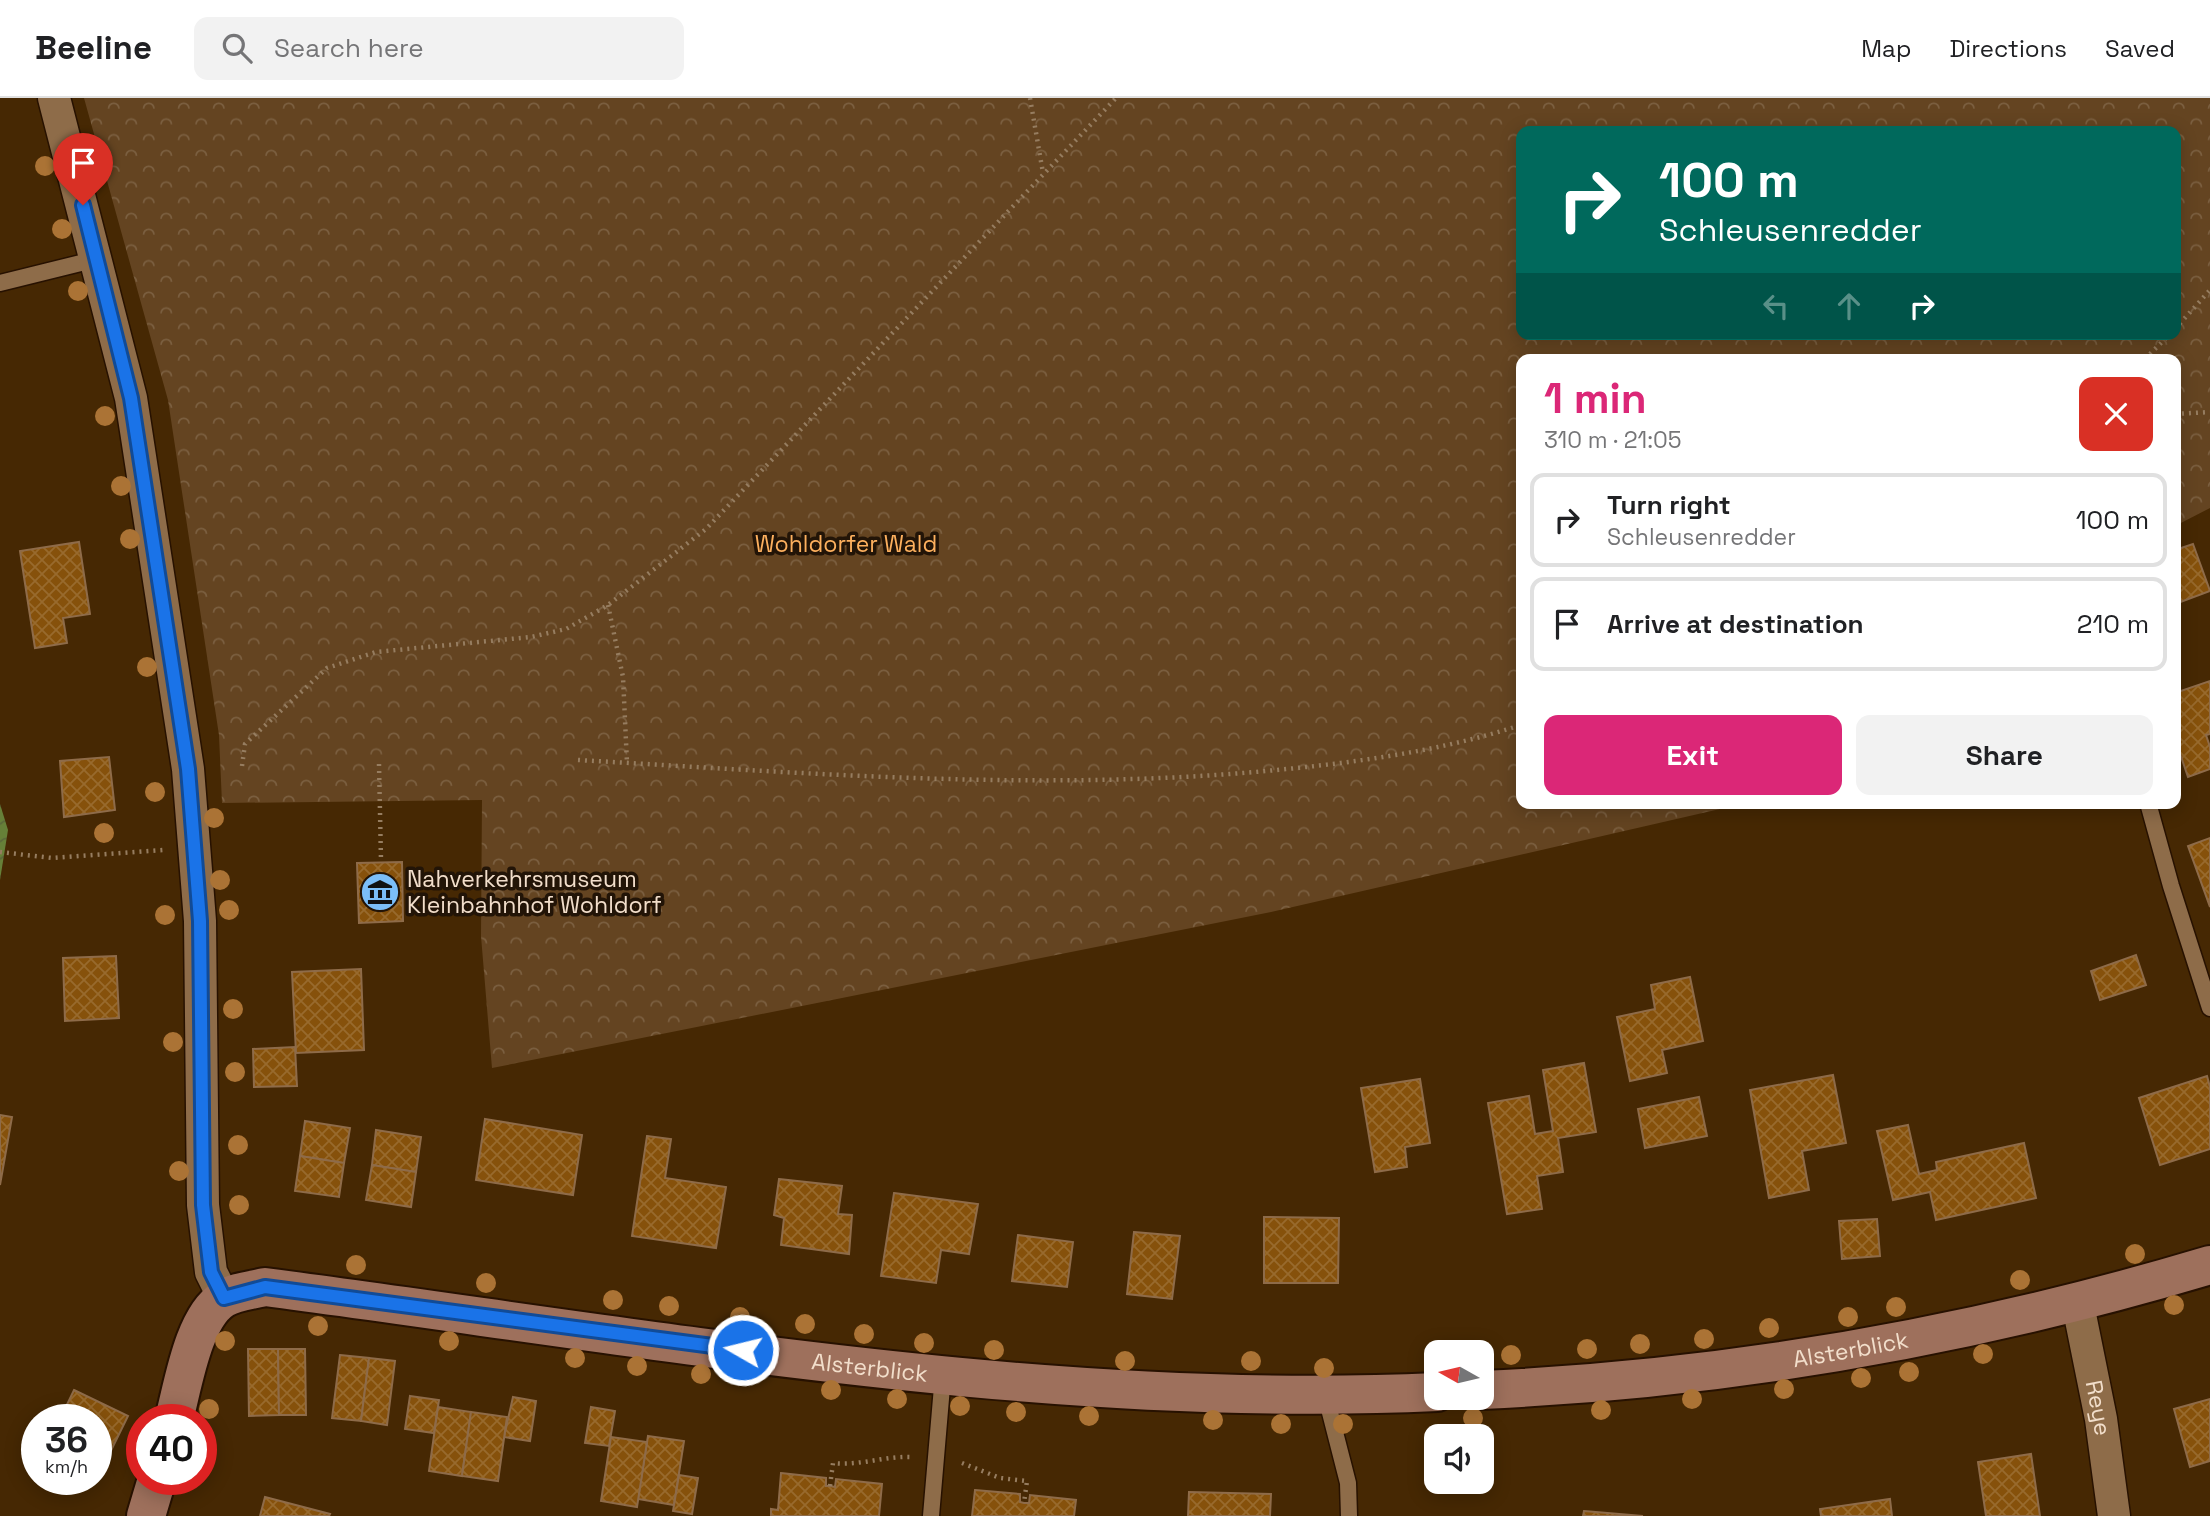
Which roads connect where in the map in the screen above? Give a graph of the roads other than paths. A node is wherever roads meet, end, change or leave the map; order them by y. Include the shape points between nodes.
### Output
1 (54, 98) edge
2 (97, 259) junction
3 (0, 283) edge
4 (2150, 809) edge
5 (2210, 1008) edge
6 (2210, 1265) edge
7 (224, 1298) junction
8 (2077, 1300) junction
9 (943, 1375) junction
10 (1494, 1389) edge
11 (1424, 1393) edge
12 (1325, 1397) junction
13 (178, 1404) edge
14 (152, 1495) edge
15 (146, 1516) edge
16 (931, 1516) edge
17 (1349, 1516) edge
18 (2114, 1516) edge

1 - 2 street
2 - 3 lane
2 - 7 street via 131,398 188,769 200,934 203,1205 211,1272
4 - 5 lane
6 - 8 street, Alsterblick
7 - 9 street, Alsterblick via 265,1287
7 - 13 street via 201,1326
8 - 10 street, Alsterblick via 1822,1356 1710,1372
8 - 18 street, Reye via 2101,1419
9 - 12 street, Alsterblick via 1156,1392
9 - 16 lane
11 - 12 street, Alsterblick
12 - 17 lane via 1348,1483
14 - 15 street

